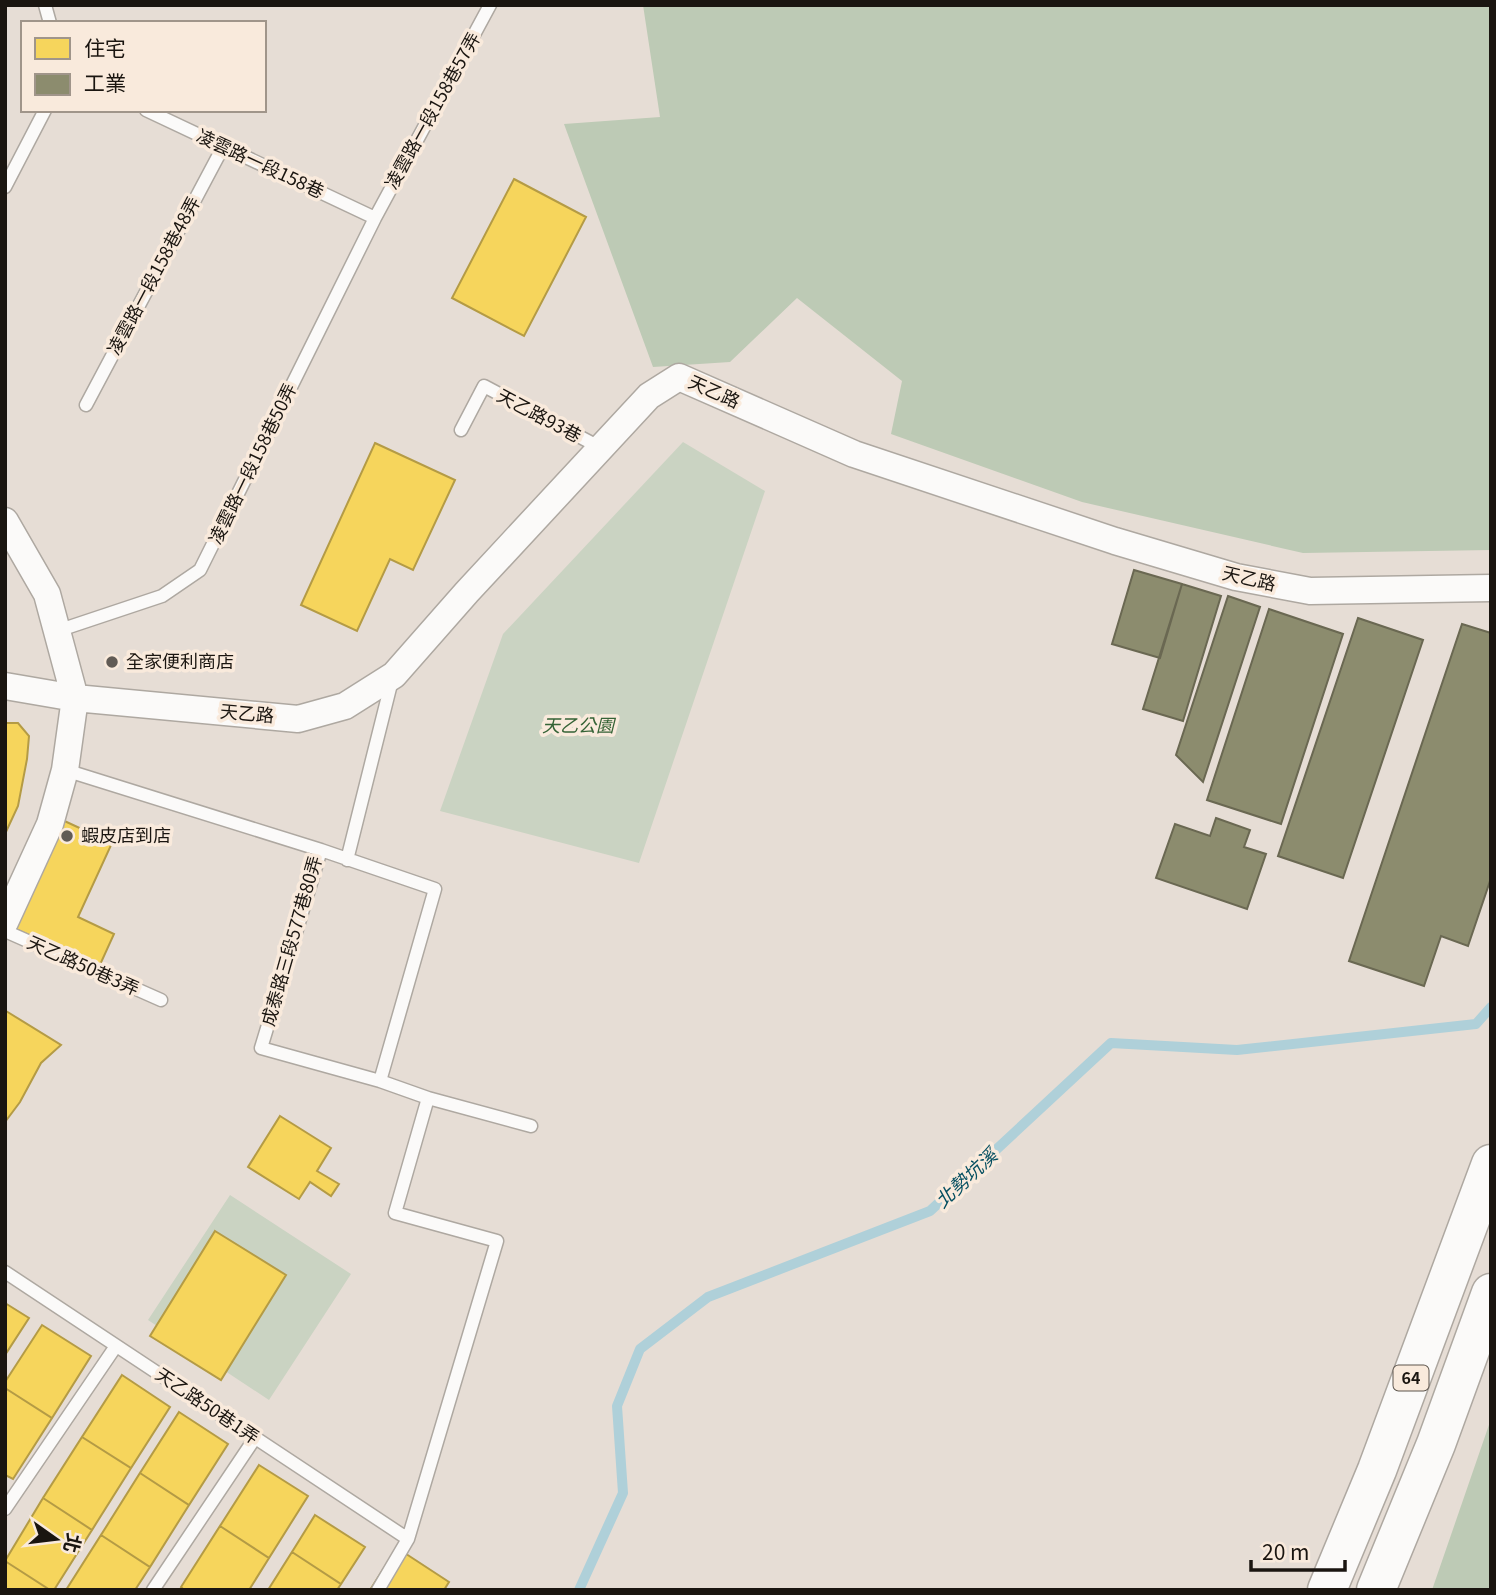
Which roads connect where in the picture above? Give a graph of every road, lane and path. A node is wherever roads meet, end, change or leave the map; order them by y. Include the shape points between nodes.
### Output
1 (490, 5) edge
2 (45, 112) edge
3 (150, 112) edge
4 (223, 147) junction
5 (5, 187) edge
6 (375, 218) junction
7 (86, 405) dead end
8 (461, 430) dead end
9 (601, 449) junction
10 (7, 524) edge
11 (1491, 588) edge
12 (57, 631) junction
13 (394, 675) junction
14 (5, 686) edge
15 (75, 698) junction
16 (65, 770) junction
17 (321, 850) junction
18 (346, 860) junction
19 (5, 922) edge
20 (5, 931) edge
21 (161, 1000) dead end
22 (380, 1081) junction
23 (428, 1098) junction
24 (531, 1126) dead end
25 (1491, 1164) edge
26 (5, 1272) edge
27 (1491, 1293) edge
28 (116, 1346) junction
29 (255, 1438) junction
30 (5, 1509) edge
31 (408, 1539) junction
32 (153, 1590) edge
33 (378, 1590) edge
34 (1327, 1590) edge
35 (1376, 1590) edge

1 - 6 lane, 凌雲路一段158巷57弄
2 - 5 lane
3 - 4 lane, 凌雲路一段158巷
4 - 6 lane, 凌雲路一段158巷
4 - 7 lane, 凌雲路一段158巷48弄
6 - 12 lane, 凌雲路一段158巷50弄 via 200,570 162,596
8 - 9 lane, 天乙路93巷 via 484,386
9 - 11 street, 天乙路 via 649,396 679,377 854,454 1236,577 1310,591
9 - 13 street, 天乙路
10 - 12 street via 47,594
12 - 15 street
13 - 15 street, 天乙路 via 345,706 298,719
13 - 18 lane, 成泰路三段577巷80弄
14 - 15 street, 天乙路
15 - 16 street
16 - 17 lane, 成泰路三段577巷80弄
16 - 19 street via 50,824
17 - 18 lane
17 - 22 lane, 成泰路三段577巷80弄 via 261,1048
18 - 22 lane via 435,889
20 - 21 lane, 天乙路50巷3弄
22 - 23 lane, 成泰路三段577巷80弄
23 - 24 lane, 成泰路三段577巷80弄
23 - 31 lane via 395,1213 497,1241
25 - 34 highway, 64 via 1377,1470
26 - 28 lane, 天乙路50巷1弄
27 - 35 highway, 64
28 - 29 lane, 天乙路50巷1弄
28 - 30 lane
29 - 31 lane, 天乙路50巷1弄
29 - 32 lane
31 - 33 lane

